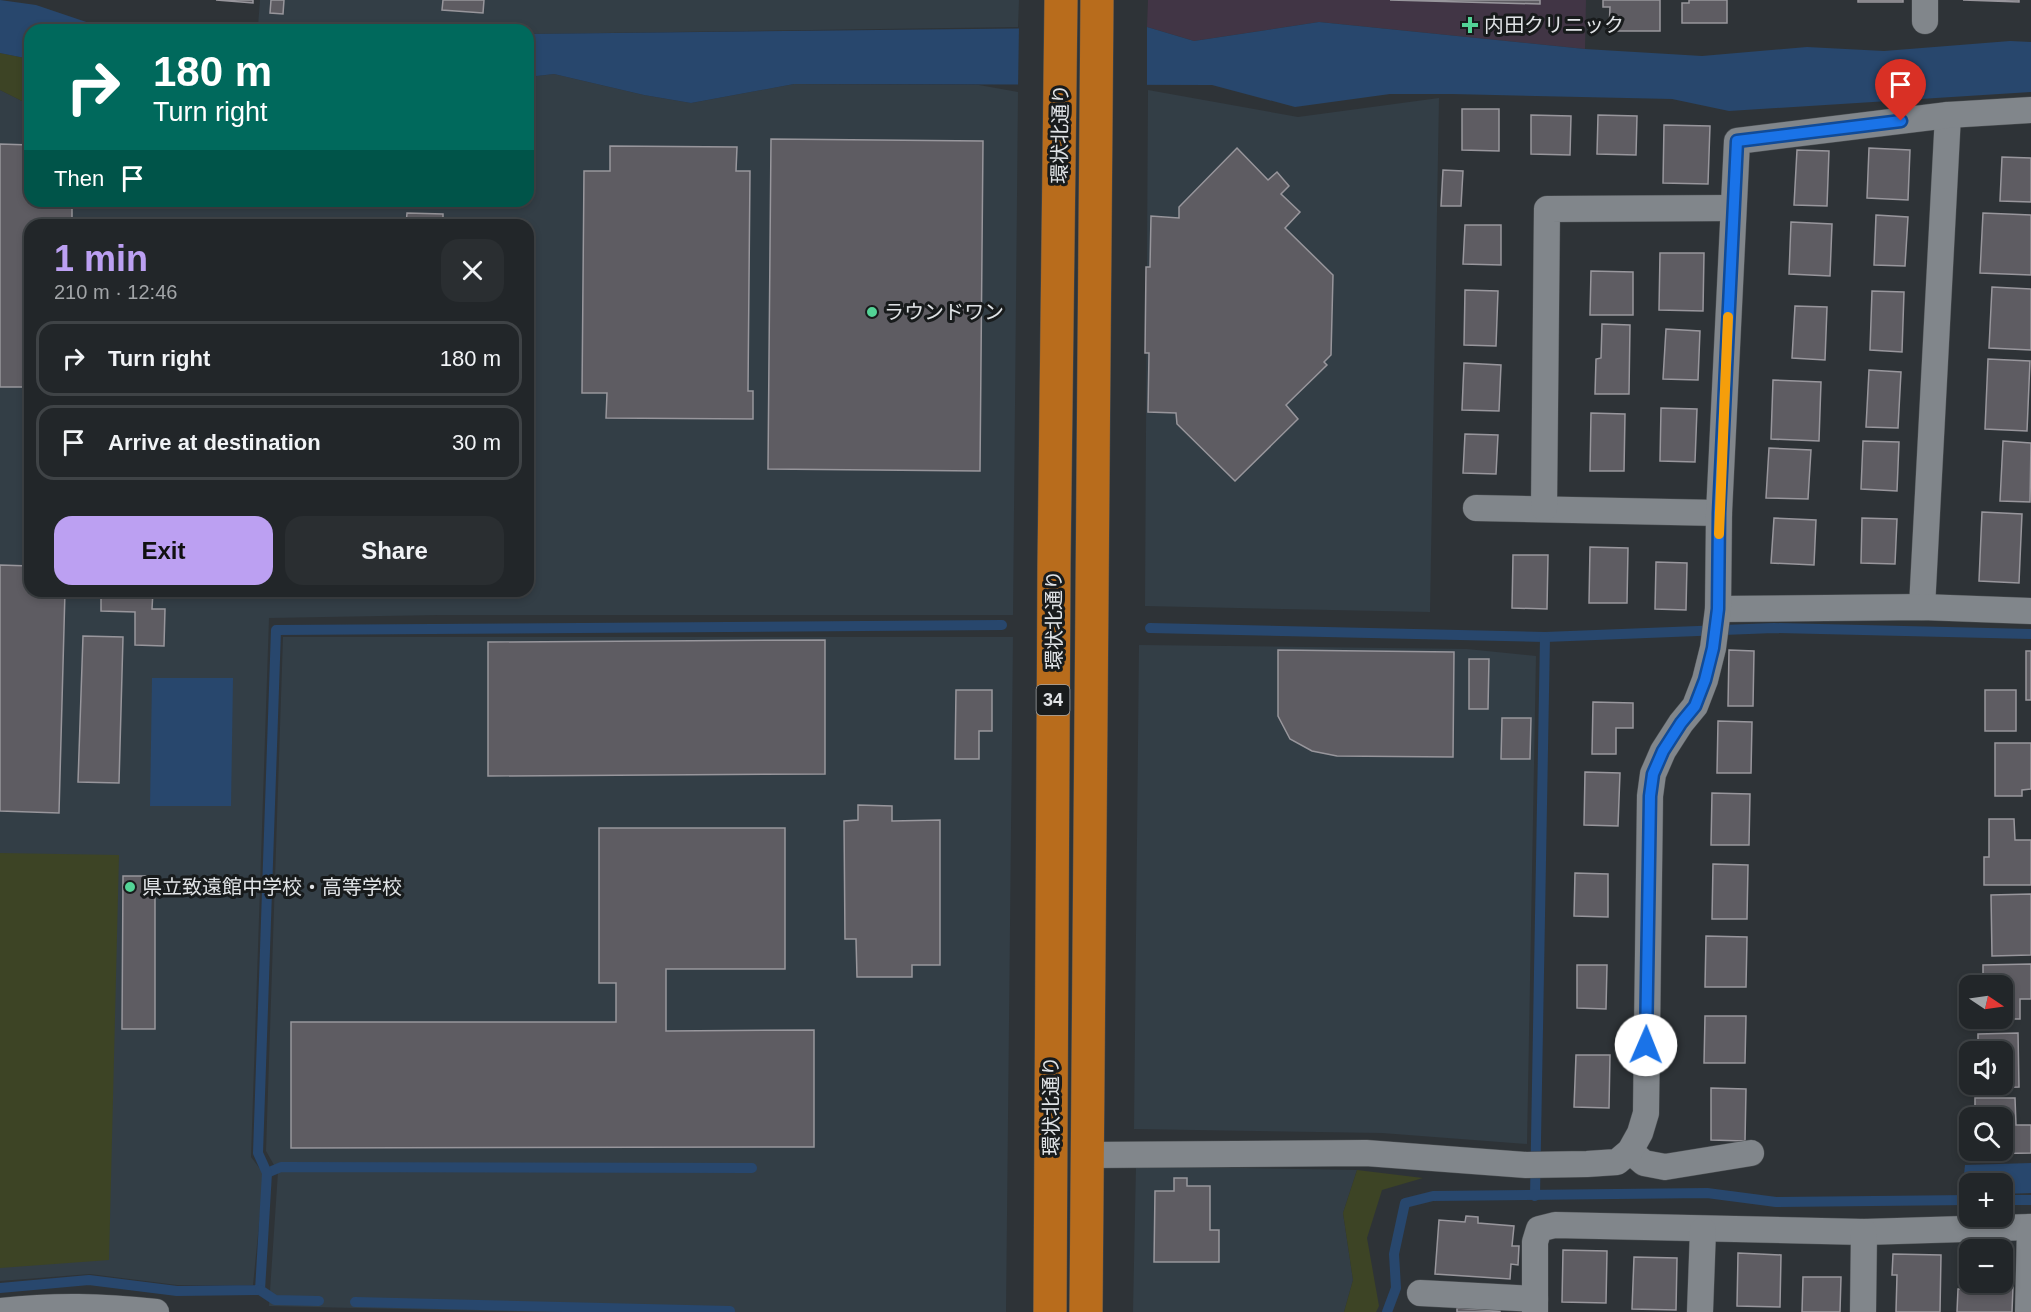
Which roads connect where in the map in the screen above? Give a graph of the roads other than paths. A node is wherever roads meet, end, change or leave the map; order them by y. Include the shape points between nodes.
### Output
1 (1061, 12) edge
2 (1097, 12) edge
3 (2031, 110) edge
4 (1948, 116) junction
5 (1733, 208) junction
6 (1476, 508) dead end
7 (1544, 508) junction
8 (1719, 513) junction
9 (1922, 607) junction
10 (1718, 609) junction
11 (2031, 611) edge
12 (1630, 1151) junction
13 (1750, 1153) dead end
14 (1087, 1155) junction
15 (2030, 1227) edge
16 (1702, 1230) junction
17 (1864, 1232) junction
18 (1420, 1293) dead end
19 (1535, 1306) edge
20 (0, 1311) edge
21 (156, 1312) edge
22 (1050, 1312) edge
23 (1086, 1312) edge
24 (1700, 1312) edge
25 (1863, 1312) edge
26 (2028, 1312) edge

1 - 22 highway, 環状北通り / 34
2 - 14 highway, 環状北通り / 34
3 - 4 street
4 - 5 street via 1737,141
4 - 9 street
5 - 7 street via 1547,209
5 - 8 street
6 - 7 street
7 - 8 street
8 - 10 street
9 - 10 street
9 - 11 street
10 - 12 street via 1713,648 1695,706 1663,751 1653,774 1646,1113
12 - 13 street via 1644,1163 1665,1167
12 - 14 street via 1617,1162 1535,1165 1366,1154
14 - 23 highway, 環状北通り / 34
15 - 17 street
15 - 26 street
16 - 17 street
16 - 19 street via 1555,1225 1539,1229 1535,1242
16 - 24 street
17 - 25 street
18 - 19 street
20 - 21 street via 49,1305

